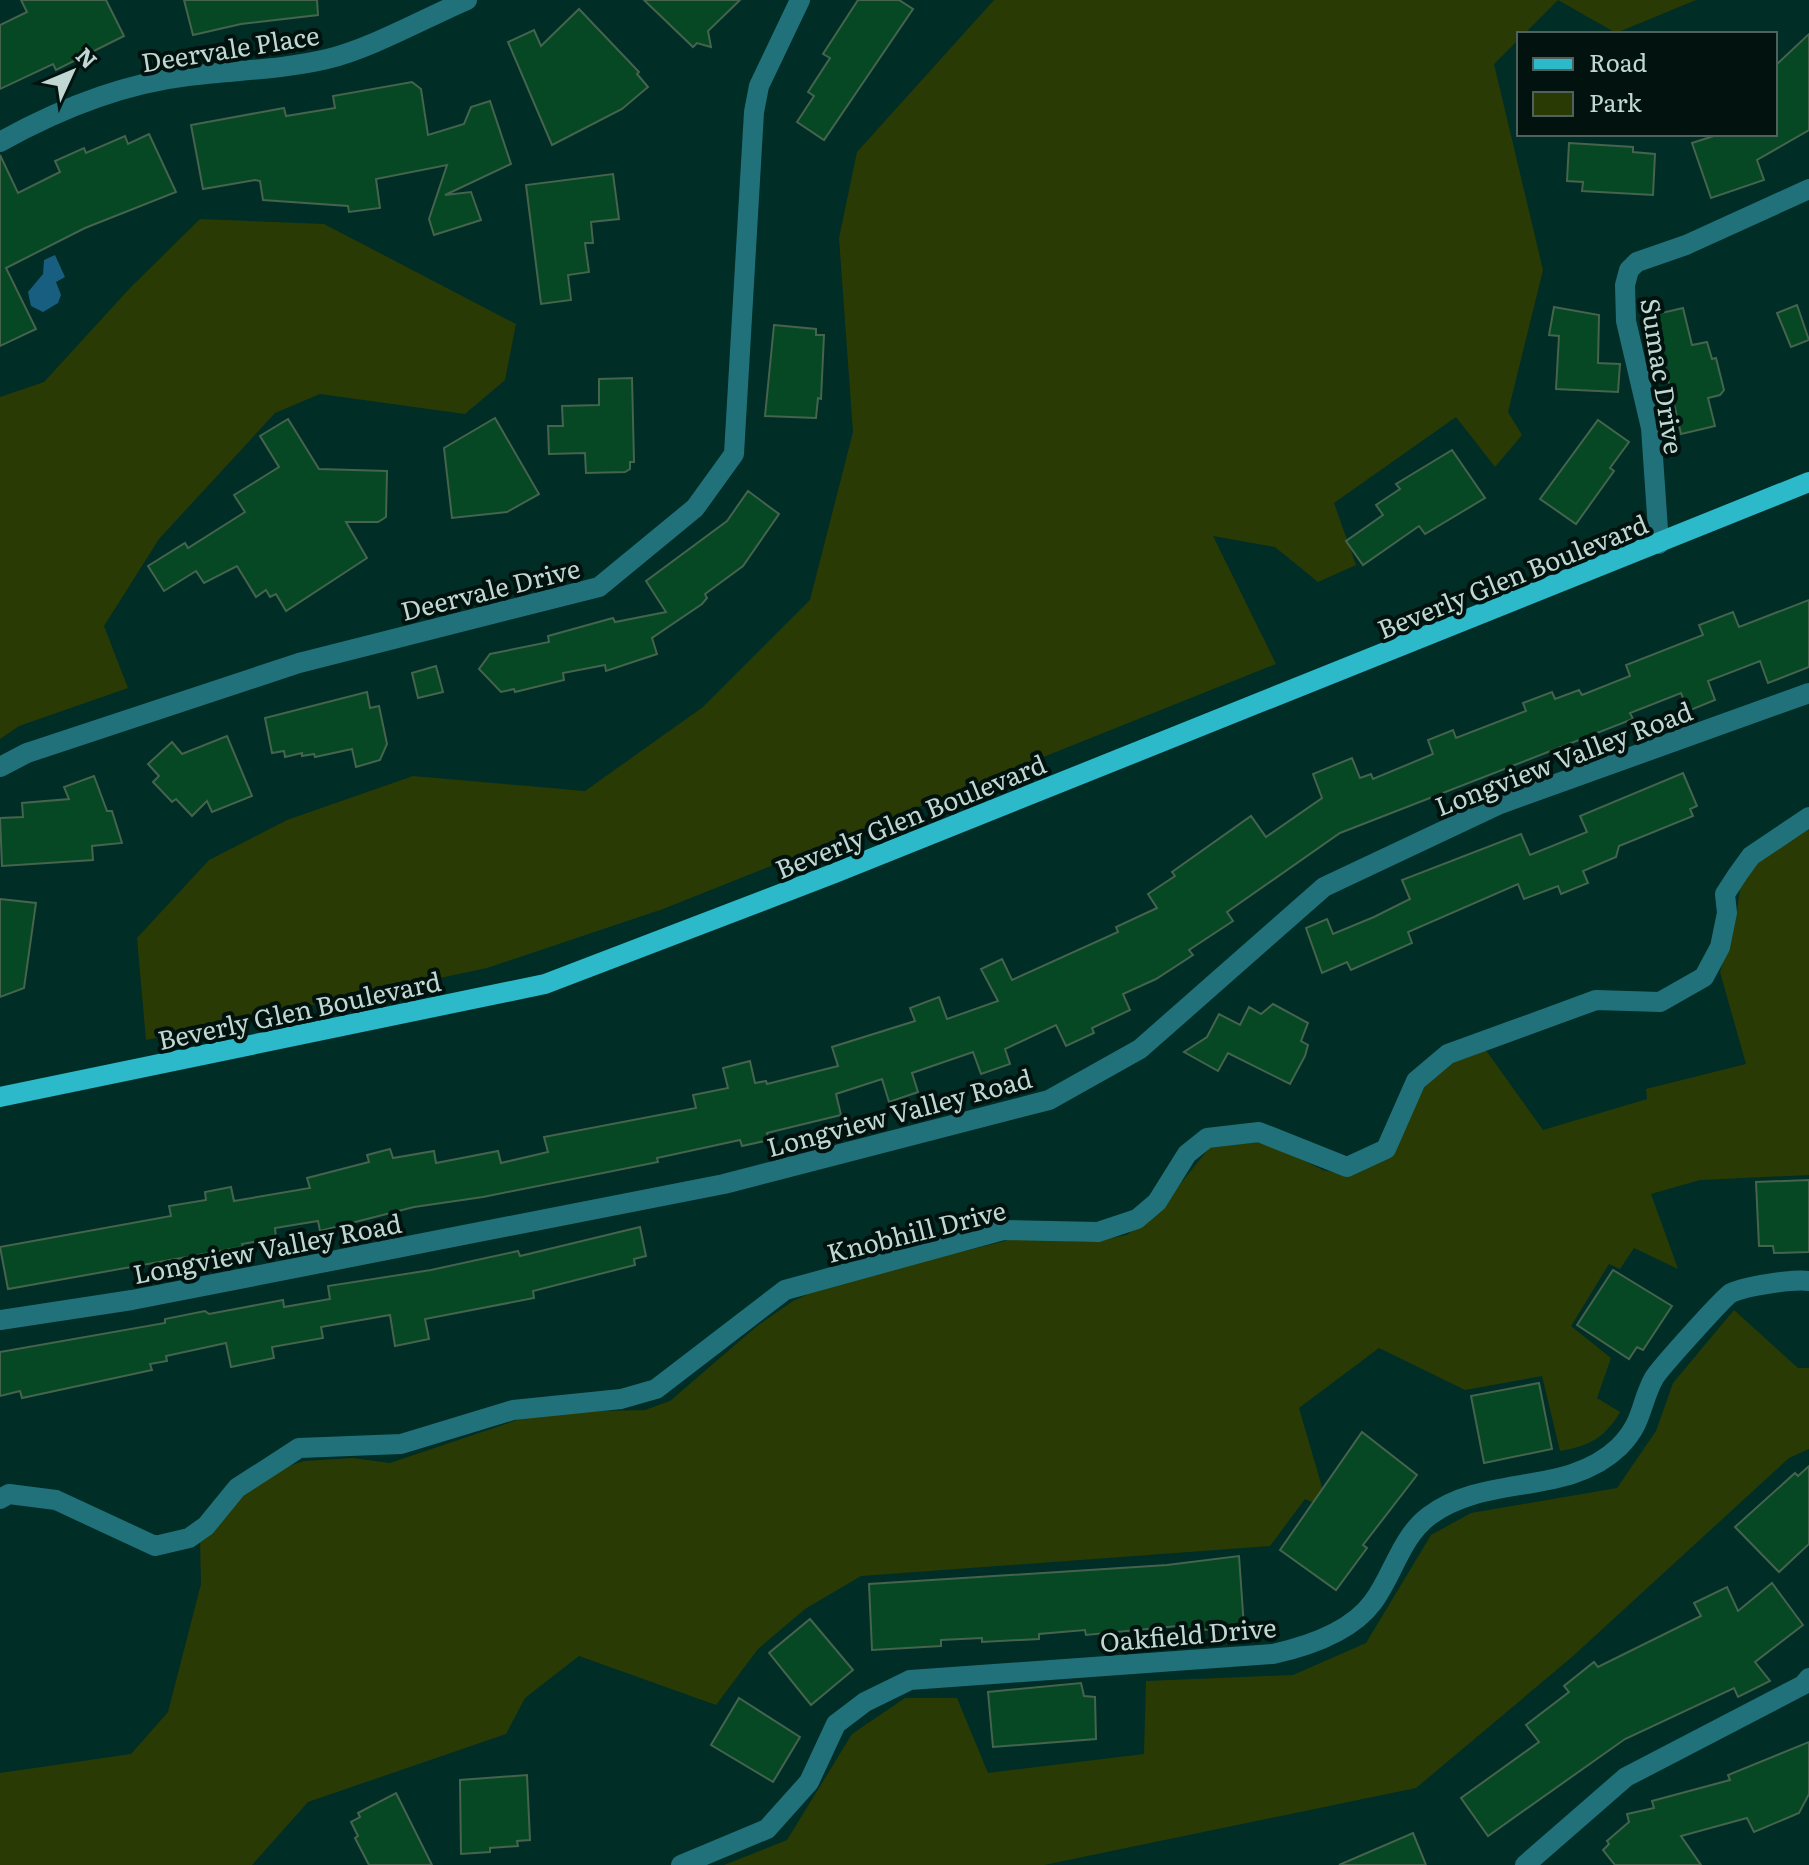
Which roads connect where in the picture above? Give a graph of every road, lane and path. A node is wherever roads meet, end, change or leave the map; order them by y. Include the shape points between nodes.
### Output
1 (467, 0) edge
2 (800, 0) edge
3 (0, 142) edge
4 (1809, 189) edge
5 (1809, 482) edge
6 (1659, 544) junction
7 (1809, 693) edge
8 (0, 767) edge
9 (1809, 817) edge
10 (0, 1097) edge
11 (1809, 1281) edge
12 (0, 1320) edge
13 (0, 1499) edge
14 (1809, 1678) edge
15 (681, 1865) edge
16 (1525, 1865) edge

1 - 3 street, Deervale Place via 332,58 287,68 186,76 93,97
2 - 8 street, Deervale Drive via 759,86 754,112 734,454 695,508 599,587 299,663 27,753
4 - 6 street, Sumac Drive via 1637,262 1629,270 1626,321 1651,428
5 - 6 main road, Beverly Glen Boulevard
6 - 10 main road, Beverly Glen Boulevard via 545,984
7 - 12 street, Longview Valley Road via 1500,804 1324,887 1140,1049 1049,1100 724,1184 132,1300
9 - 13 street, Knobhill Drive via 1751,856 1738,874 1725,894 1720,947 1704,977 1660,1002 1596,1000 1448,1054 1416,1081 1386,1149 1347,1167 1259,1132 1207,1138 1187,1154 1157,1202 1137,1219 1098,1232 1003,1230 785,1290 656,1389 621,1399 513,1410 401,1444 299,1448 237,1488 189,1538 155,1546 56,1500 9,1494
11 - 15 street, Oakfield Drive via 1731,1293 1654,1378 1642,1418 1599,1464 1574,1475 1472,1493 1427,1517 1394,1559 1373,1602 1343,1628 1303,1648 1273,1654 910,1680 865,1702 836,1724 809,1782 767,1829
14 - 16 street via 1626,1777

